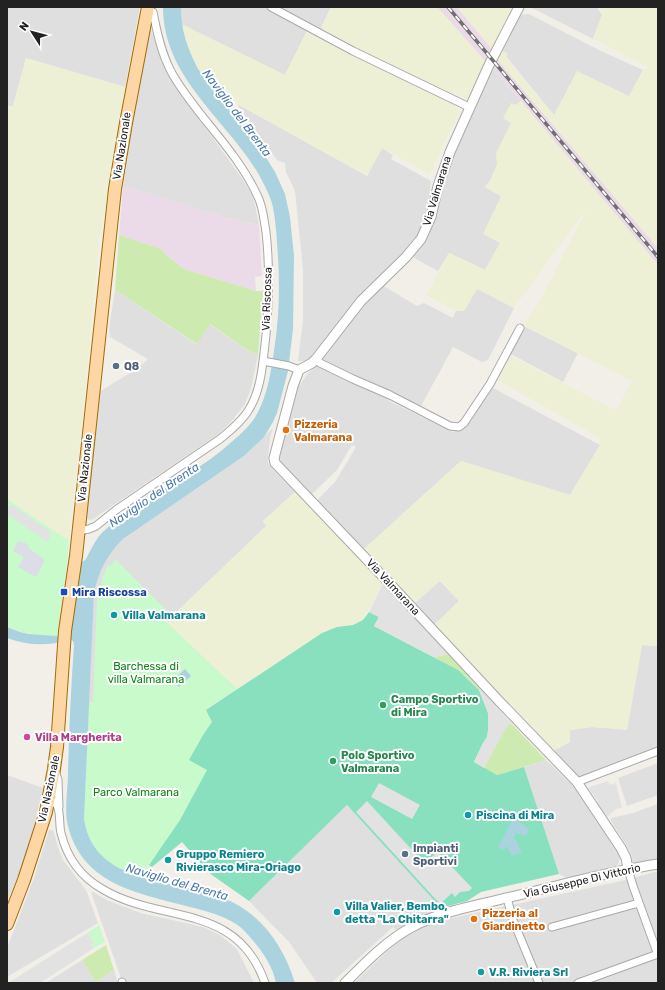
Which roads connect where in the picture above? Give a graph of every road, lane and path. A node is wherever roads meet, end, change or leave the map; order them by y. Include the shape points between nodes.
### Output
1 (271, 7) edge
2 (519, 7) edge
3 (148, 8) edge
4 (469, 107) junction
5 (520, 328) dead end
6 (316, 359) junction
7 (265, 361) junction
8 (299, 370) junction
9 (78, 531) junction
10 (658, 751) edge
11 (54, 768) junction
12 (577, 782) junction
13 (49, 800) junction
14 (59, 807) junction
15 (46, 812) junction
16 (58, 822) junction
17 (658, 864) edge
18 (628, 869) junction
19 (507, 898) junction
20 (639, 903) junction
21 (7, 924) edge
22 (552, 927) dead end
23 (658, 955) edge
24 (265, 983) edge
25 (345, 983) edge
26 (539, 983) edge
27 (578, 983) edge

1 - 4 street via 353,51
2 - 4 street, Via Valmarana
3 - 7 street, Via Riscossa via 152,12 172,73 232,152 259,198 268,261 269,296
3 - 9 main road, Via Nazionale via 116,182
4 - 6 street, Via Valmarana via 450,152 438,186 431,218 421,239 361,301
5 - 6 street via 486,390 459,427 450,426
6 - 8 street, Via Valmarana
7 - 8 street
7 - 9 street, Via Riscossa via 251,406 234,427 96,526
8 - 12 street, Via Valmarana via 281,429 275,463
9 - 11 main road, Via Nazionale via 65,631
10 - 12 street
11 - 13 main road, Via Nazionale
11 - 14 street via 58,780
12 - 18 street, Via Valmarana via 621,848
13 - 14 street via 54,801
13 - 15 main road, Via Nazionale
14 - 16 street
15 - 16 street
15 - 21 main road, Via Nazionale
16 - 24 street via 71,859 92,883 123,899 222,928 233,935 248,951
17 - 18 street, Via Giuseppe Di Vittorio
18 - 19 street, Via Giuseppe Di Vittorio
18 - 20 street
19 - 25 street, Via Giuseppe Di Vittorio via 446,913 418,923 385,945
19 - 26 street, Via Giuseppe Di Vittorio via 513,920
20 - 22 street
20 - 23 street
23 - 27 street

